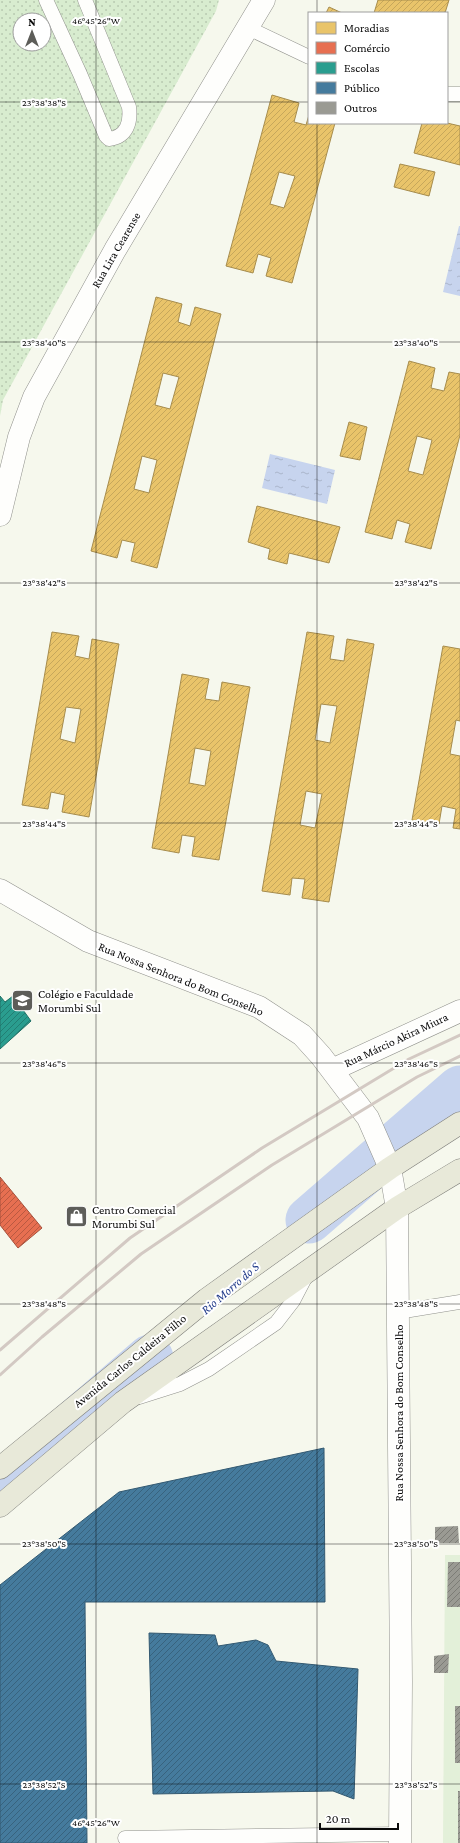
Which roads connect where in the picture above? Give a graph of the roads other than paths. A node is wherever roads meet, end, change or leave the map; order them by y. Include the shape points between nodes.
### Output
1 (46, 0) edge
2 (85, 0) edge
3 (264, 0) edge
4 (248, 28) junction
5 (308, 57) edge
6 (448, 94) edge
7 (460, 94) edge
8 (0, 514) edge
9 (0, 890) edge
10 (460, 1011) edge
11 (332, 1070) junction
12 (460, 1122) edge
13 (390, 1168) junction
14 (460, 1170) edge
15 (397, 1208) junction
16 (460, 1302) edge
17 (398, 1312) junction
18 (0, 1468) edge
19 (0, 1506) edge
20 (125, 1838) dead end
21 (400, 1839) edge

1 - 2 lane via 109,139 120,136 128,124 129,107
3 - 4 street, Rua Lira Cearense
4 - 5 lane
4 - 8 street, Rua Lira Cearense via 115,250 34,397 19,436
6 - 7 lane
9 - 11 street, Rua Nossa Senhora do Bom Conselho via 88,941 259,1008 302,1035
10 - 11 street, Rua Márcio Akira Miura
11 - 13 street, Rua Nossa Senhora do Bom Conselho via 368,1118
12 - 13 main road, Avenida Carlos Caldeira Filho
13 - 15 street, Rua Nossa Senhora do Bom Conselho
13 - 18 main road, Avenida Carlos Caldeira Filho via 208,1299
14 - 15 main road
15 - 17 street, Rua Nossa Senhora do Bom Conselho
15 - 19 main road via 123,1402
16 - 17 lane
17 - 21 street, Rua Nossa Senhora do Bom Conselho
20 - 21 lane

